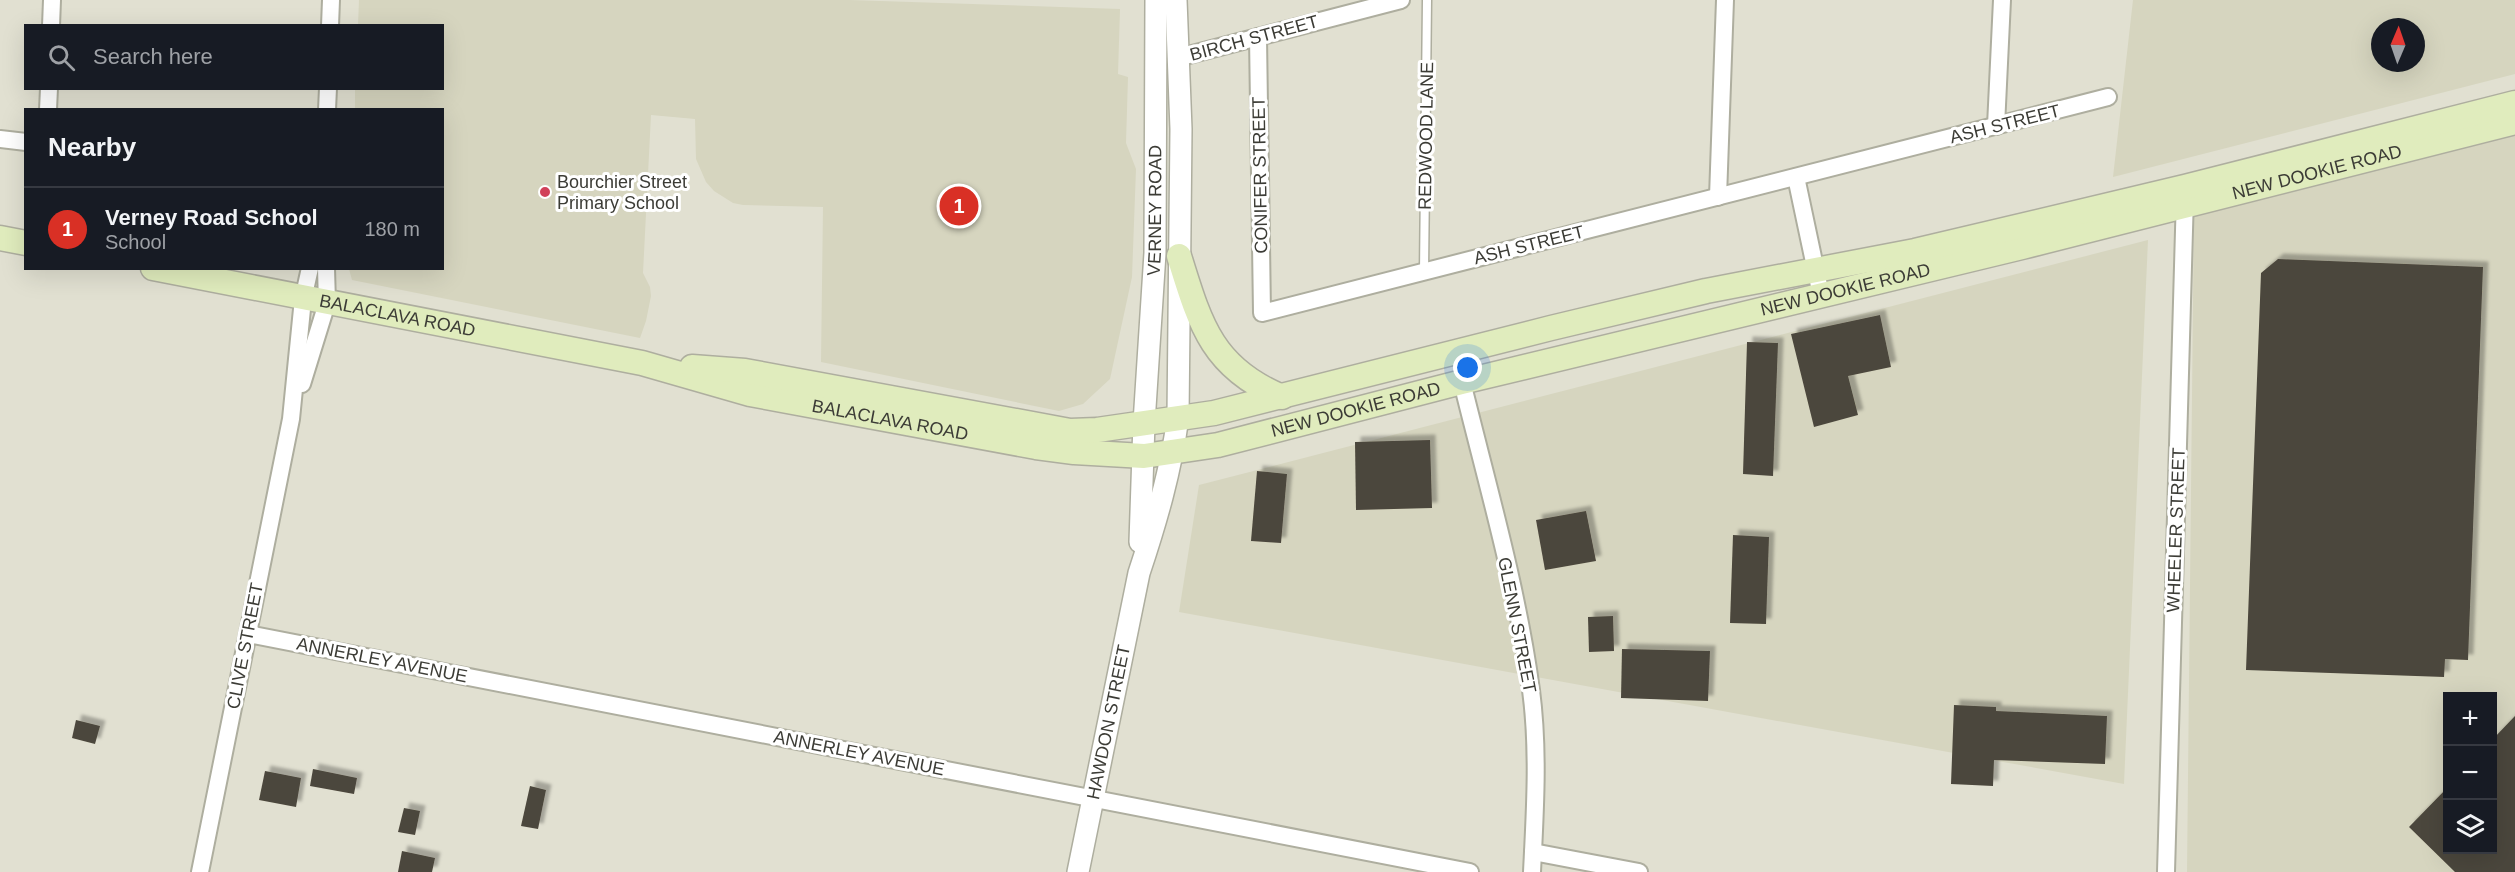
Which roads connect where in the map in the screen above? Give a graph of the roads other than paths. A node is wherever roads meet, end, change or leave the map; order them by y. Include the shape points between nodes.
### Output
1 (52, 0) edge
2 (331, 0) edge
3 (1156, 0) edge
4 (1176, 0) edge
5 (1401, 0) edge
6 (1427, 0) edge
7 (1725, 0) edge
8 (2002, 0) edge
9 (51, 24) edge
10 (330, 24) edge
11 (1258, 37) junction
12 (1177, 58) junction
13 (49, 90) edge
14 (328, 90) edge
15 (2108, 97) dead end
16 (2515, 103) edge
17 (48, 108) edge
18 (327, 108) edge
19 (2515, 122) edge
20 (1996, 126) junction
21 (0, 139) edge
22 (24, 142) edge
23 (1796, 177) junction
24 (1718, 197) junction
25 (2185, 197) junction
26 (0, 238) edge
27 (24, 243) edge
28 (1179, 256) junction
29 (1814, 269) junction
30 (163, 270) edge
31 (310, 270) edge
32 (326, 270) edge
33 (1424, 272) junction
34 (1821, 295) junction
35 (303, 299) junction
36 (327, 303) junction
37 (1262, 313) joint
38 (642, 363) junction
39 (1462, 382) junction
40 (1282, 397) junction
41 (1178, 417) junction
42 (291, 419) junction
43 (1144, 423) junction
44 (1174, 451) junction
45 (1144, 456) junction
46 (1138, 573) junction
47 (248, 634) junction
48 (1093, 799) junction
49 (1533, 852) junction
50 (200, 872) edge
51 (1078, 872) edge
52 (1470, 872) edge
53 (1532, 872) edge
54 (1639, 872) edge
55 (2166, 872) edge

1 - 9 street
2 - 10 street
3 - 43 street, VERNEY ROAD via 1155,253
4 - 12 street, VERNEY ROAD
5 - 11 street, BIRCH STREET
6 - 33 lane, REDWOOD LANE
7 - 24 street
8 - 20 street
11 - 12 street, BIRCH STREET
11 - 37 street, CONIFER STREET
12 - 28 street, VERNEY ROAD via 1181,129
13 - 17 street
14 - 18 street
15 - 20 street, ASH STREET
16 - 25 main road, NEW DOOKIE ROAD
19 - 25 main road, NEW DOOKIE ROAD
20 - 23 street, ASH STREET
21 - 22 street
23 - 24 street, ASH STREET
23 - 29 street
24 - 33 street, ASH STREET
25 - 29 main road, NEW DOOKIE ROAD
25 - 34 main road, NEW DOOKIE ROAD
25 - 55 street, WHEELER STREET
26 - 27 main road
28 - 40 main road via 1198,310 1223,358 1249,381
28 - 41 street, VERNEY ROAD
29 - 34 street
29 - 40 main road, NEW DOOKIE ROAD via 1551,328
30 - 35 main road, BALACLAVA ROAD
31 - 35 street, CLIVE STREET
32 - 36 street, CLIVE STREET
33 - 37 street, ASH STREET
34 - 39 main road, NEW DOOKIE ROAD
35 - 36 main road, BALACLAVA ROAD
35 - 42 street, CLIVE STREET
36 - 38 main road, BALACLAVA ROAD
36 - 42 street, CLIVE STREET
38 - 43 main road, BALACLAVA ROAD via 745,371 1070,431
38 - 45 main road, BALACLAVA ROAD via 750,394 990,439 1074,452
39 - 44 main road, NEW DOOKIE ROAD via 1218,445
39 - 49 street, GLENN STREET via 1515,597 1531,691 1537,774
40 - 41 main road, NEW DOOKIE ROAD
41 - 43 main road, BALACLAVA ROAD
41 - 44 street, HAWDON STREET
42 - 47 street, CLIVE STREET
43 - 45 street, HAWDON STREET
44 - 45 main road, BALACLAVA ROAD
44 - 46 street, HAWDON STREET
45 - 46 street, HAWDON STREET
46 - 48 street, HAWDON STREET
47 - 48 street, ANNERLEY AVENUE
47 - 50 street, CLIVE STREET
48 - 51 street, HAWDON STREET
48 - 52 street, ANNERLEY AVENUE
49 - 53 street, GLENN STREET
49 - 54 street

